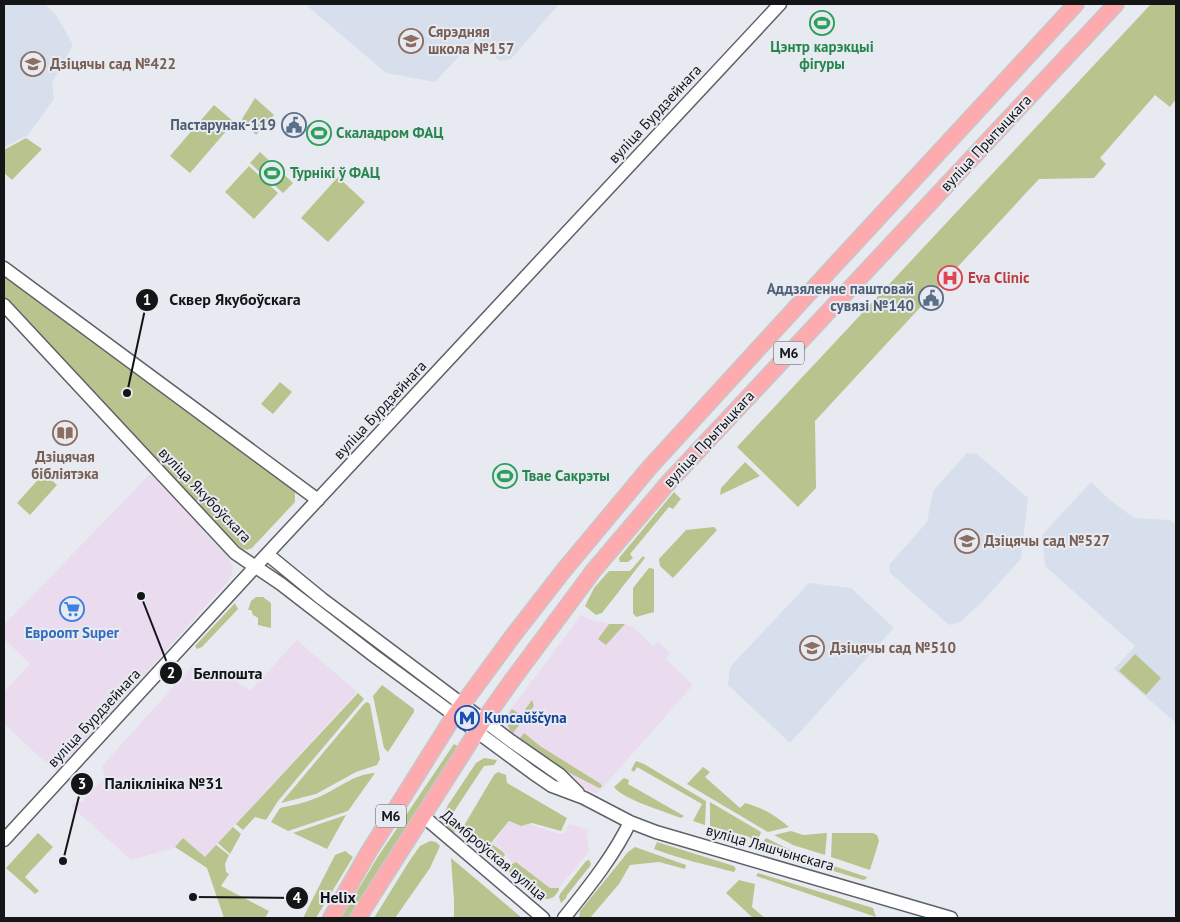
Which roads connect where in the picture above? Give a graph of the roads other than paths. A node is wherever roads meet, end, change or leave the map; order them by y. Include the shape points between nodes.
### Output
1 (780, 4) edge
2 (1076, 4) edge
3 (1116, 4) edge
4 (4, 268) edge
5 (4, 305) edge
6 (318, 500) junction
7 (267, 554) junction
8 (255, 567) junction
9 (459, 710) junction
10 (480, 726) junction
11 (423, 816) junction
12 (630, 822) junction
13 (4, 840) edge
14 (331, 918) edge
15 (358, 918) edge
16 (543, 918) edge
17 (564, 918) edge
18 (951, 918) edge

1 - 6 main road, вуліца Бурдзейнага
2 - 9 main road, вуліца Прытыцкага / М6 via 650,467 564,570
3 - 10 main road, вуліца Прытыцкага / М6 via 668,483 594,570
4 - 6 main road
5 - 8 main road, вуліца Якубоўскага via 235,552
6 - 7 main road, вуліца Бурдзейнага
7 - 8 main road, вуліца Бурдзейнага
7 - 9 main road
8 - 9 main road, вуліца Якубоўскага
8 - 13 main road, вуліца Бурдзейнага
9 - 10 main road, вуліца Ляшчынскага
9 - 14 main road, вуліца Прытыцкага / М6
10 - 11 main road, вуліца Прытыцкага / М6
10 - 12 main road, вуліца Ляшчынскага via 560,775 584,798
11 - 15 main road, вуліца Прытыцкага / М6
11 - 16 main road, Дамброўская вуліца
12 - 17 main road via 592,882
12 - 18 main road, вуліца Ляшчынскага

